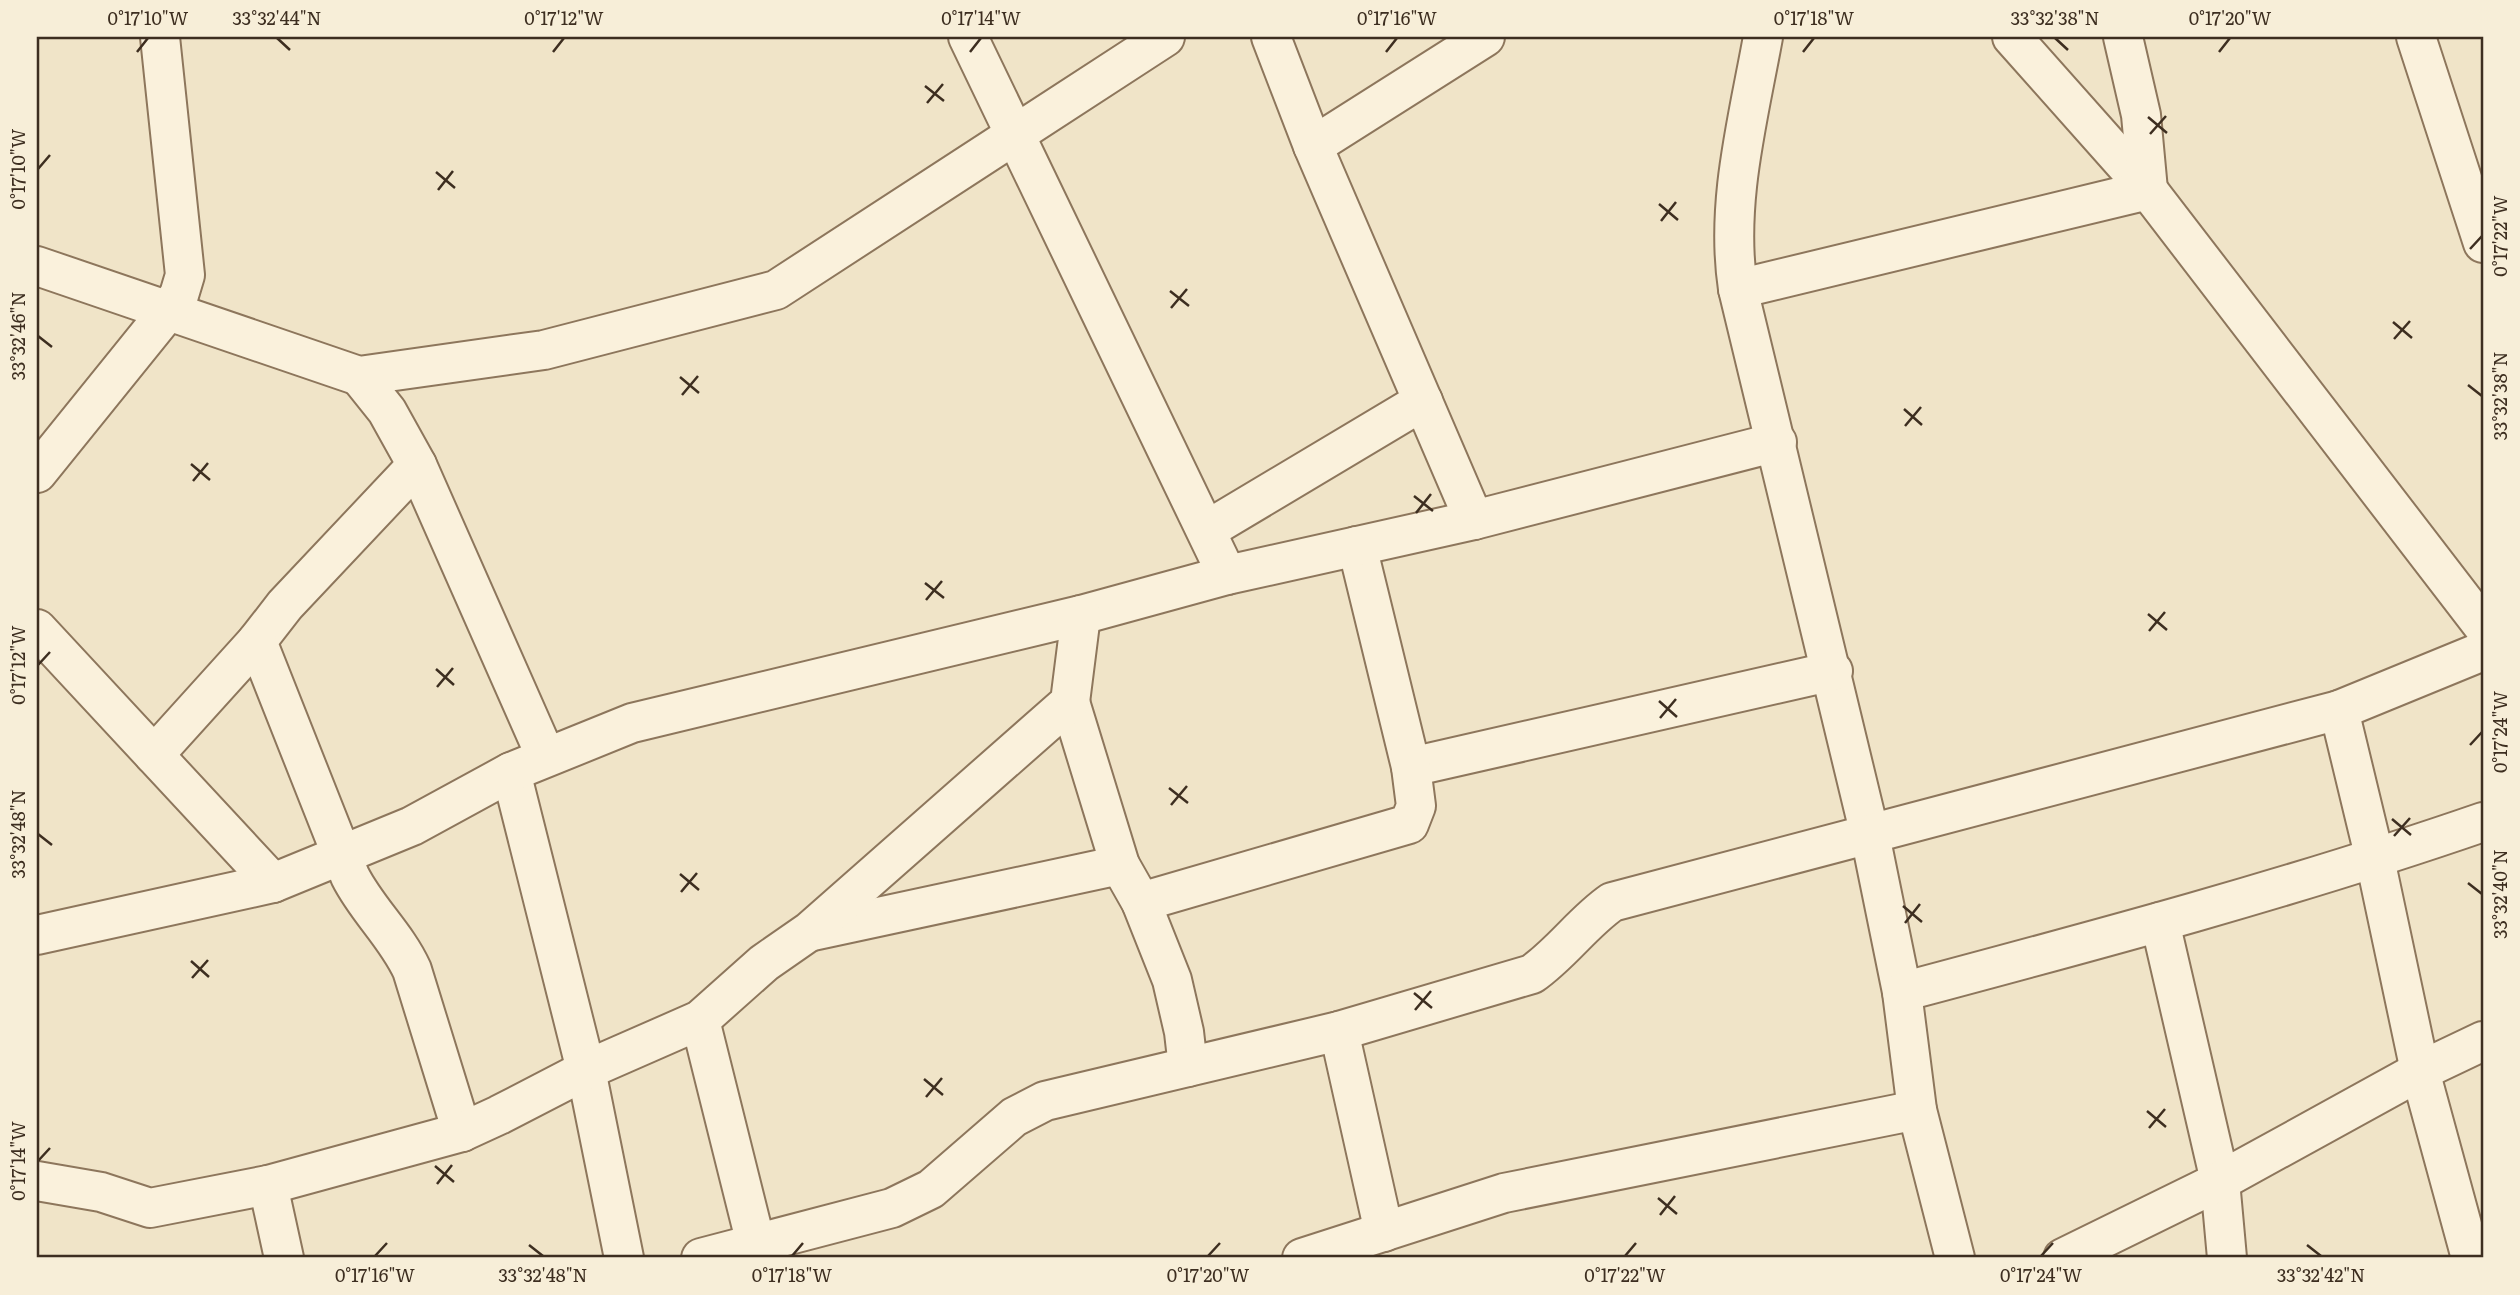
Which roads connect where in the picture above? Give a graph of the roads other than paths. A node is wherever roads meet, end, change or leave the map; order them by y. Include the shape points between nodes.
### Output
1 (160, 37) edge
2 (968, 37) edge
3 (1165, 37) edge
4 (1271, 37) edge
5 (1485, 37) edge
6 (1763, 37) edge
7 (2012, 37) edge
8 (2123, 37) edge
9 (2416, 37) edge
10 (1015, 137) junction
11 (1313, 146) junction
12 (2148, 190) junction
13 (2483, 243) edge
14 (37, 266) edge
15 (1738, 289) junction
16 (167, 312) junction
17 (359, 376) junction
18 (1423, 401) junction
19 (1777, 442) junction
20 (417, 465) junction
21 (37, 473) edge
22 (1475, 520) junction
23 (1207, 530) junction
24 (1357, 547) junction
25 (1227, 575) junction
26 (1081, 615) junction
27 (2483, 626) edge
28 (37, 629) edge
29 (257, 641) junction
30 (2483, 651) edge
31 (1833, 671) junction
32 (1070, 702) junction
33 (2339, 710) junction
34 (154, 755) junction
35 (546, 757) junction
36 (1411, 767) junction
37 (511, 772) junction
38 (2483, 822) edge
39 (1870, 835) junction
40 (342, 854) junction
41 (2375, 859) junction
42 (1120, 865) junction
43 (273, 883) junction
44 (1141, 902) junction
45 (2160, 922) junction
46 (810, 931) junction
47 (37, 935) edge
48 (1902, 992) junction
49 (700, 1020) junction
50 (1339, 1031) junction
51 (2483, 1041) edge
52 (1188, 1067) junction
53 (586, 1070) junction
54 (2420, 1071) junction
55 (1917, 1110) junction
56 (462, 1132) junction
57 (37, 1181) edge
58 (2220, 1181) junction
59 (268, 1185) junction
60 (1384, 1232) junction
61 (757, 1244) junction
62 (799, 1246) edge
63 (284, 1258) edge
64 (624, 1258) edge
65 (701, 1258) edge
66 (1302, 1258) edge
67 (1955, 1258) edge
68 (2063, 1258) edge
69 (2227, 1258) edge
70 (2471, 1258) edge

1 - 16 street via 186,275
2 - 10 street
3 - 10 street
4 - 11 street
5 - 11 street
6 - 15 street via 1734,199 1731,248
7 - 12 street
8 - 12 street via 2141,114
9 - 13 street
10 - 17 street via 776,290 544,350
10 - 23 street
11 - 18 street
12 - 15 street
12 - 27 street
14 - 16 street
15 - 19 street
16 - 17 street
16 - 21 street
17 - 20 street via 387,411
18 - 22 street
18 - 23 street
19 - 22 street
19 - 31 street
20 - 29 street
20 - 35 street
22 - 24 street
23 - 25 street
24 - 25 street
24 - 36 street
25 - 26 street
26 - 32 street
26 - 35 street via 632,723
28 - 34 street
29 - 34 street
29 - 40 street
30 - 33 street
31 - 36 street
31 - 39 street
32 - 42 street
32 - 46 street
33 - 39 street
33 - 41 street
34 - 43 street
35 - 37 street
36 - 44 street via 1416,806 1409,824
37 - 40 street via 412,827
37 - 53 street
38 - 41 street
39 - 48 street
39 - 50 street via 1612,902 1532,974
40 - 43 street
40 - 56 street via 364,902 403,951 412,971
41 - 45 street
41 - 54 street
42 - 44 street
42 - 46 street
43 - 47 street
44 - 52 street via 1172,980
45 - 48 street
45 - 58 street
46 - 49 street via 764,963
48 - 55 street
49 - 53 street
49 - 61 street
50 - 52 street
50 - 60 street
51 - 54 street
52 - 62 street via 1045,1101 1014,1117 931,1189
53 - 56 street
53 - 64 street
54 - 58 street
54 - 70 street
55 - 60 street via 1504,1194
55 - 67 street
56 - 59 street
57 - 59 street via 101,1192 150,1208
58 - 68 street
58 - 69 street
59 - 63 street
60 - 66 street
61 - 62 street
61 - 65 street

